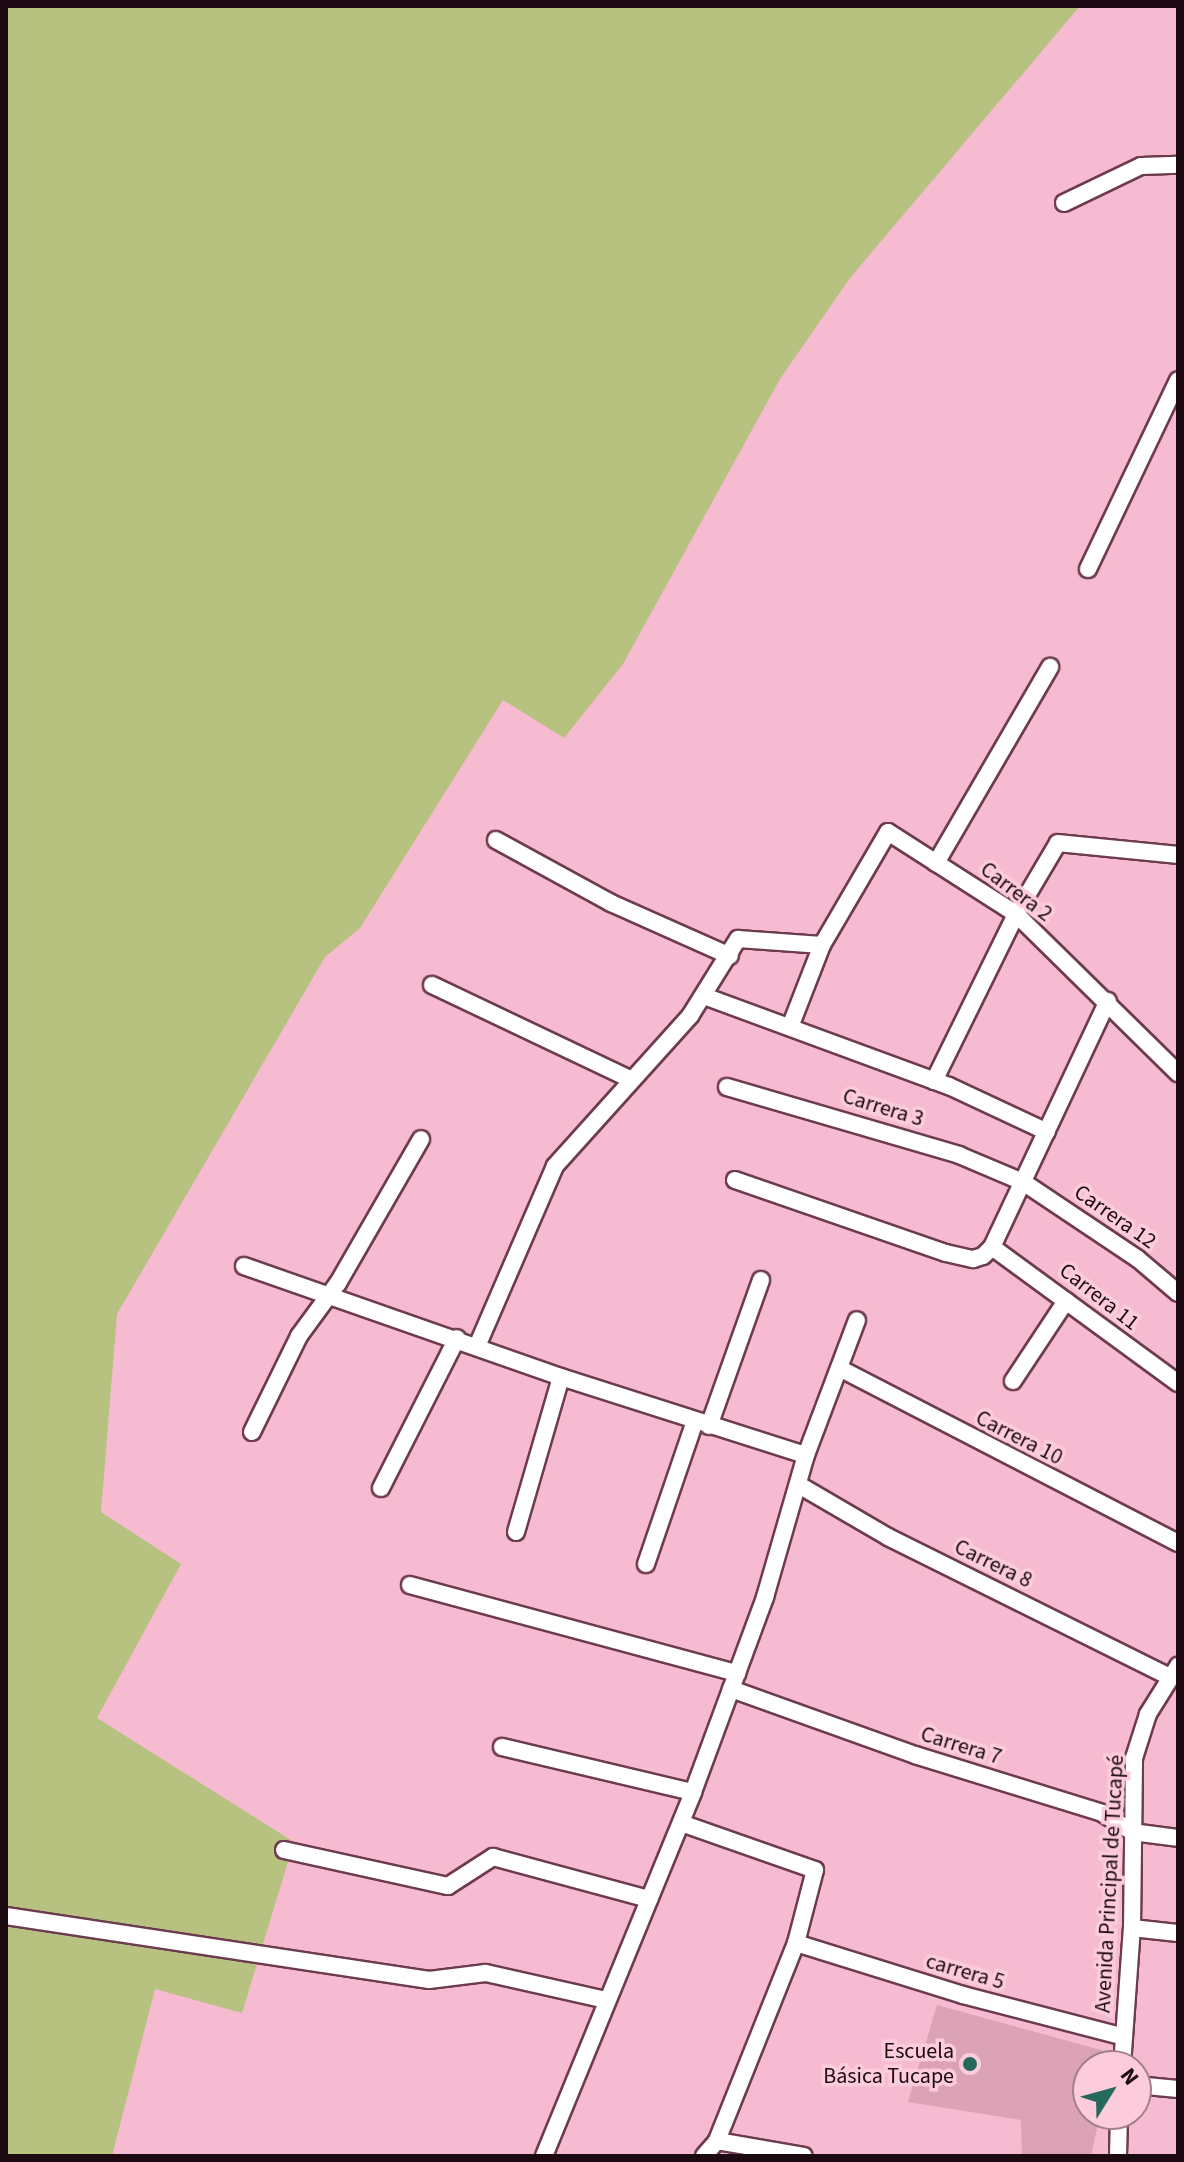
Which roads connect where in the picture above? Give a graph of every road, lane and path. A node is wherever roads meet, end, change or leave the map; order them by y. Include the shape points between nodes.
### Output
1 (1178, 165) edge
2 (1064, 203) dead end
3 (1178, 380) edge
4 (1088, 569) dead end
5 (1050, 667) dead end
6 (496, 840) dead end
7 (1178, 855) edge
8 (936, 863) junction
9 (1016, 914) junction
10 (822, 945) junction
11 (730, 956) junction
12 (432, 985) dead end
13 (704, 996) junction
14 (1108, 1001) junction
15 (790, 1027) junction
16 (1178, 1073) edge
17 (630, 1079) junction
18 (934, 1081) junction
19 (727, 1087) dead end
20 (1047, 1132) junction
21 (421, 1139) dead end
22 (735, 1180) dead end
23 (1023, 1182) junction
24 (992, 1247) junction
25 (244, 1266) dead end
26 (761, 1280) dead end
27 (1178, 1293) edge
28 (329, 1297) junction
29 (1066, 1301) junction
30 (857, 1320) dead end
31 (457, 1338) junction
32 (478, 1344) junction
33 (841, 1369) junction
34 (561, 1377) junction
35 (1013, 1381) dead end
36 (1178, 1383) edge
37 (702, 1424) junction
38 (252, 1432) dead end
39 (806, 1455) junction
40 (799, 1485) junction
41 (381, 1488) dead end
42 (516, 1532) dead end
43 (1178, 1543) edge
44 (646, 1564) dead end
45 (410, 1585) dead end
46 (1174, 1672) edge
47 (734, 1681) junction
48 (502, 1747) dead end
49 (693, 1792) junction
50 (681, 1823) junction
51 (1132, 1832) junction
52 (1178, 1838) edge
53 (284, 1850) dead end
54 (649, 1899) junction
55 (6, 1916) edge
56 (1132, 1928) junction
57 (1178, 1933) edge
58 (796, 1943) junction
59 (606, 2000) junction
60 (1124, 2037) junction
61 (1123, 2050) edge
62 (1152, 2087) edge
63 (1178, 2089) edge
64 (1119, 2130) edge
65 (717, 2141) junction
66 (544, 2156) edge
67 (704, 2156) edge
68 (804, 2156) edge
69 (1118, 2156) edge

1 - 2 street via 1141,166
3 - 4 street
5 - 8 street
6 - 11 street via 611,903
7 - 9 street via 1058,843
8 - 9 street, Carrera 2
8 - 10 street, Carrera 2 via 888,832
9 - 14 street, Carrera 2
9 - 18 street
10 - 11 street via 738,939
10 - 15 street
11 - 13 street
12 - 17 street
13 - 15 street
13 - 17 street
14 - 16 street, Carrera 2
14 - 20 street
15 - 18 street
17 - 32 street via 555,1166
18 - 20 street
19 - 23 street, Carrera 3 via 959,1155
20 - 23 street
21 - 28 street
22 - 24 street via 946,1253 973,1259
23 - 24 street
23 - 27 street, Carrera 12 via 1138,1259
24 - 29 street, Carrera 11
25 - 28 street
26 - 37 street
28 - 31 street
28 - 38 street via 299,1336
29 - 35 street
29 - 36 street, Carrera 11
30 - 33 street
31 - 32 street
31 - 41 street
32 - 34 street
33 - 39 street
33 - 43 street, Carrera 10
34 - 37 street
34 - 42 street
37 - 39 street
37 - 44 street
39 - 40 street
40 - 46 street, Carrera 8 via 888,1537
40 - 47 street
45 - 47 street, Carrera 7
46 - 51 street, Avenida Principal de Tucapé via 1148,1714 1134,1758
47 - 49 street
47 - 51 street, Carrera 7 via 915,1755 1102,1813
48 - 49 street
49 - 50 street
50 - 54 street
50 - 58 street via 815,1870
51 - 52 street, Carrera 7
51 - 56 street, Avenida Principal de Tucapé
53 - 54 street via 448,1886 493,1857
54 - 59 street
55 - 59 street via 429,1980 486,1973
56 - 57 street
56 - 60 street, Avenida Principal de Tucapé
58 - 60 street, carrera 5
58 - 65 street
59 - 66 street
60 - 61 street, Avenida Principal de Tucapé
62 - 63 street
64 - 69 street
65 - 67 street
65 - 68 street

